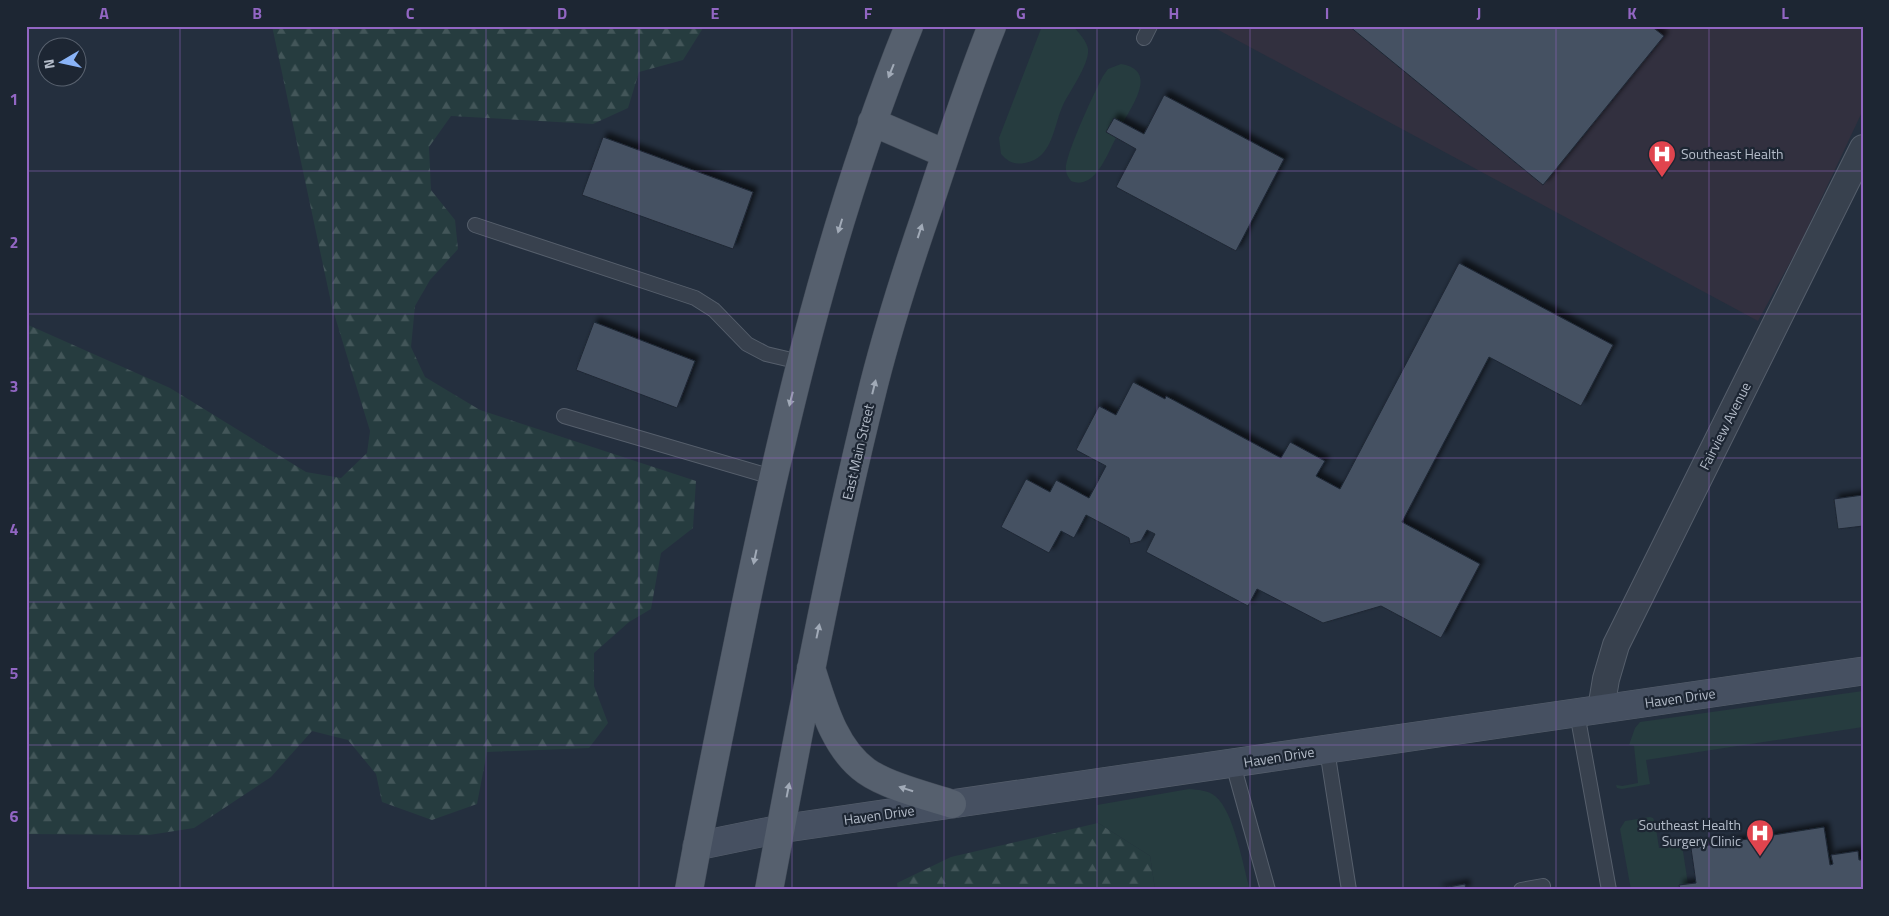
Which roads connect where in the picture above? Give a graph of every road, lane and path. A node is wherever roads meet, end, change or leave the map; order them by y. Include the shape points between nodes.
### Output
1 (909, 26) edge
2 (992, 26) edge
3 (872, 122) junction
4 (1863, 148) edge
5 (946, 154) junction
6 (475, 225) dead end
7 (800, 362) junction
8 (564, 416) dead end
9 (772, 477) junction
10 (810, 666) junction
11 (1863, 671) edge
12 (1589, 711) junction
13 (1327, 750) junction
14 (1232, 764) junction
15 (952, 804) junction
16 (780, 829) junction
17 (697, 846) junction
18 (1542, 886) dead end
19 (689, 890) edge
20 (769, 890) edge
21 (1268, 890) edge
22 (1349, 890) edge
23 (1521, 890) edge
24 (1609, 890) edge

1 -> 3 main road
2 - 5 main road, East Main Street
3 - 5 main road
3 -> 7 main road
4 - 12 street, Fairview Avenue via 1616,645 1606,679
10 -> 5 main road, East Main Street via 874,382
6 - 7 lane via 695,298 714,310 747,344 766,354
7 -> 9 main road
8 - 9 lane
9 -> 17 main road
15 -> 10 main road via 896,786 866,771 844,749 826,714
16 -> 10 main road, East Main Street
11 - 12 street, Haven Drive
12 - 13 street, Haven Drive
12 - 24 lane
13 - 14 street, Haven Drive
13 - 22 lane
14 - 15 street, Haven Drive
14 - 21 lane
15 - 16 street, Haven Drive
16 - 17 street, Haven Drive
16 - 20 main road, East Main Street
17 - 19 main road
18 - 23 lane

